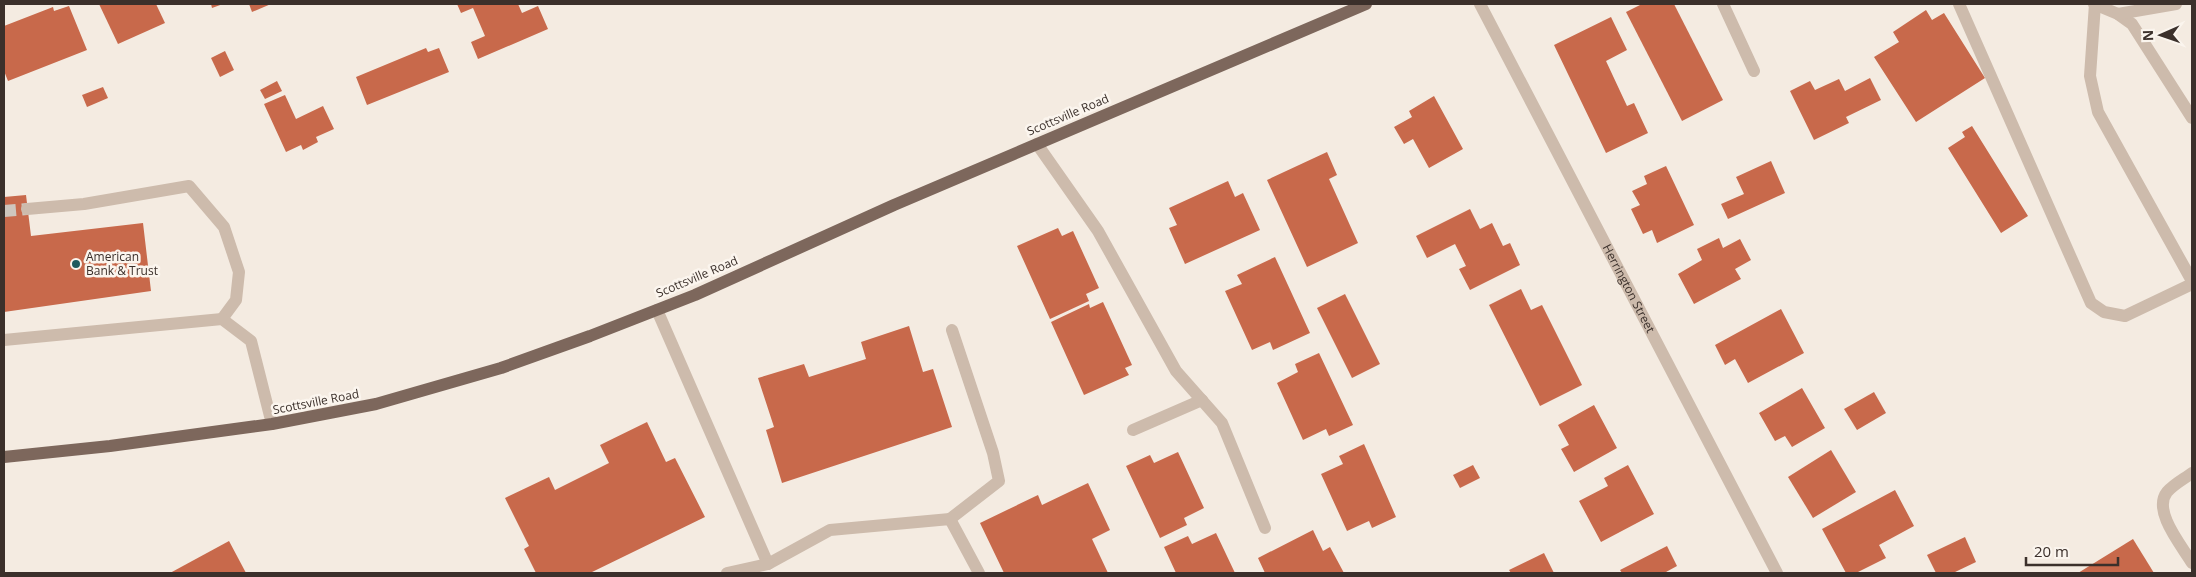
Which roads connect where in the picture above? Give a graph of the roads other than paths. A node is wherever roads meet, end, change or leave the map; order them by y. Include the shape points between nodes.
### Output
1 (1366, 4) edge
2 (1480, 4) edge
3 (1723, 4) edge
4 (1959, 4) edge
5 (2095, 4) edge
6 (2176, 4) edge
7 (2118, 14) junction
8 (1754, 71) dead end
9 (2192, 118) edge
10 (1037, 144) junction
11 (27, 209) tunnel mouth
12 (2192, 282) edge
13 (657, 310) junction
14 (222, 319) junction
15 (952, 330) dead end
16 (4, 340) edge
17 (1202, 400) junction
18 (272, 424) junction
19 (1133, 430) dead end
20 (4, 457) edge
21 (2192, 473) edge
22 (950, 519) junction
23 (1265, 528) dead end
24 (2192, 562) edge
25 (768, 564) junction
26 (726, 573) edge
27 (979, 573) edge
28 (1777, 573) edge

1 - 10 main road, Scottsville Road
2 - 28 street, Herrington Street
3 - 8 street
4 - 12 street via 2092,303 2104,312 2125,316
5 - 7 street
5 - 12 street via 2090,76 2098,112
6 - 7 street
7 - 9 street via 2141,36
10 - 13 main road, Scottsville Road
10 - 17 street via 1098,231 1176,371
11 - 14 street via 84,204 189,186 224,227 239,272 236,300
13 - 18 main road, Scottsville Road via 501,368 376,404
13 - 25 street
14 - 16 street
14 - 18 street via 251,341
15 - 22 street via 993,453 998,481
17 - 19 street
17 - 23 street via 1222,423
18 - 20 main road, Scottsville Road
21 - 24 street via 2173,486 2163,503 2165,519
22 - 25 street via 830,530
22 - 27 street
25 - 26 street

